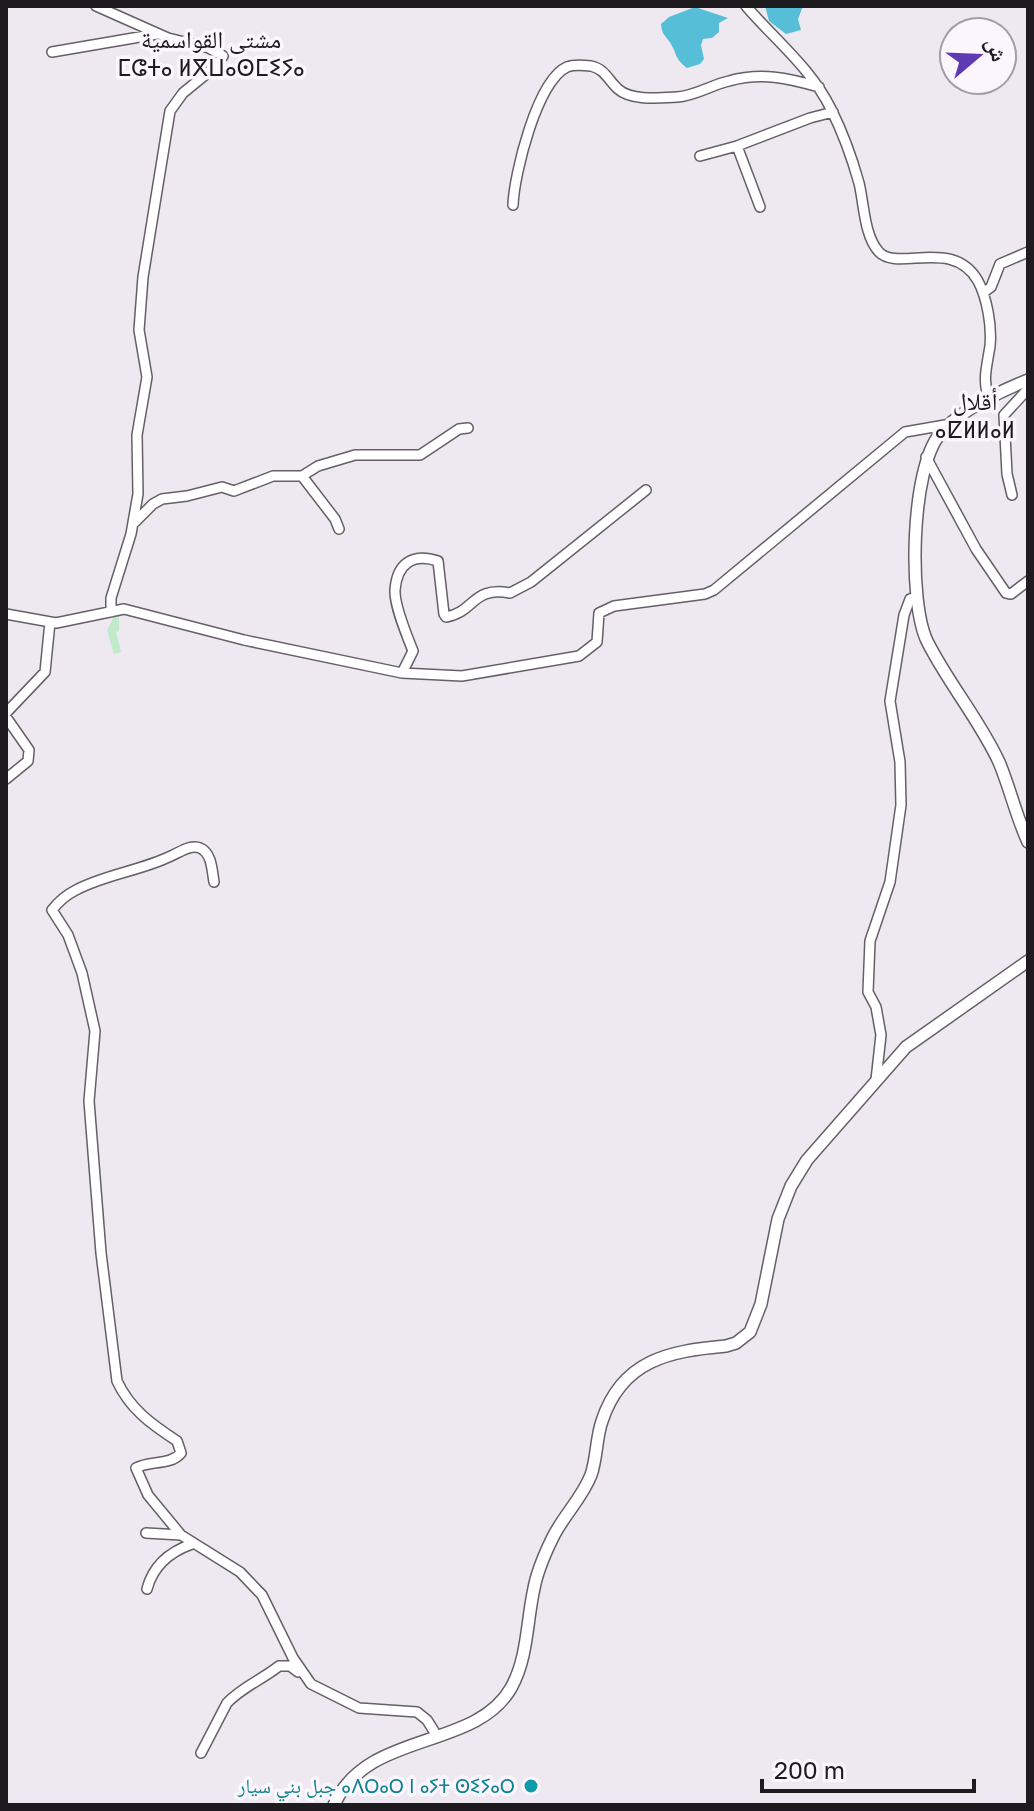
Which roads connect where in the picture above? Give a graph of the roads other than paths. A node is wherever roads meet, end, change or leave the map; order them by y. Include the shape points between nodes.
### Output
1 (96, 6) edge
2 (746, 6) edge
3 (157, 34) junction
4 (52, 52) dead end
5 (820, 88) junction
6 (833, 112) junction
7 (737, 146) junction
8 (700, 156) dead end
9 (513, 205) dead end
10 (760, 207) dead end
11 (1028, 252) edge
12 (983, 293) junction
13 (1028, 380) edge
14 (1028, 389) edge
15 (989, 399) junction
16 (954, 423) junction
17 (468, 428) dead end
18 (926, 457) junction
19 (302, 476) junction
20 (646, 490) dead end
21 (1012, 495) dead end
22 (133, 525) junction
23 (339, 529) dead end
24 (1028, 581) edge
25 (916, 597) junction
26 (111, 612) junction
27 (6, 614) edge
28 (50, 622) junction
29 (402, 673) junction
30 (6, 715) edge
31 (6, 779) edge
32 (1028, 842) edge
33 (214, 882) dead end
34 (1028, 961) edge
35 (876, 1080) junction
36 (146, 1533) dead end
37 (181, 1535) junction
38 (192, 1544) junction
39 (147, 1589) dead end
40 (307, 1679) junction
41 (437, 1736) junction
42 (201, 1753) dead end
43 (334, 1805) edge

1 - 3 street
2 - 5 street
3 - 4 street
3 - 22 street via 223,56 170,111 143,277 139,330 147,377 137,435
5 - 6 street
5 - 9 street via 776,76 754,77 680,97 645,97 619,91 594,67 567,67 547,89 521,151
6 - 7 street
6 - 12 street via 877,250 883,256 961,262
7 - 8 street
7 - 10 street
11 - 12 street via 1000,264
12 - 15 street via 990,342 984,377
13 - 15 main road
14 - 21 street via 1004,415
15 - 16 main road
16 - 18 main road via 940,433
16 - 29 street via 905,432 714,590 599,613 597,642 579,656 462,676
17 - 19 street via 420,455 355,455
18 - 24 street via 1006,593
18 - 25 main road via 918,491
19 - 22 street via 273,476 234,491 222,487 162,499
19 - 23 street
20 - 29 street via 531,582 510,593 484,593 457,615 444,614 438,561 412,558 402,568 395,591 413,651
22 - 26 street
25 - 32 main road via 928,643 999,763
25 - 35 street via 904,615 890,701 901,805 890,882 870,941 868,992 881,1035
26 - 28 street
26 - 29 street via 124,609
27 - 28 street
28 - 30 street via 45,672
30 - 31 street via 29,750 28,761
33 - 37 street via 205,850 188,848 94,882 59,900 52,910 82,973 95,1031 89,1101 117,1381 136,1411 180,1447 173,1460 136,1468 148,1495
34 - 35 main road via 906,1047
35 - 41 main road via 791,1186 750,1332 726,1346 663,1355 637,1369 614,1392 601,1423 592,1472 553,1536 536,1578 513,1684 499,1704 477,1720
36 - 37 street
37 - 38 street
38 - 39 street via 158,1565
38 - 40 street via 240,1572 256,1588
40 - 41 street via 359,1708 417,1712
40 - 42 street via 290,1666 279,1666 232,1697
41 - 43 main road via 360,1770 348,1779

